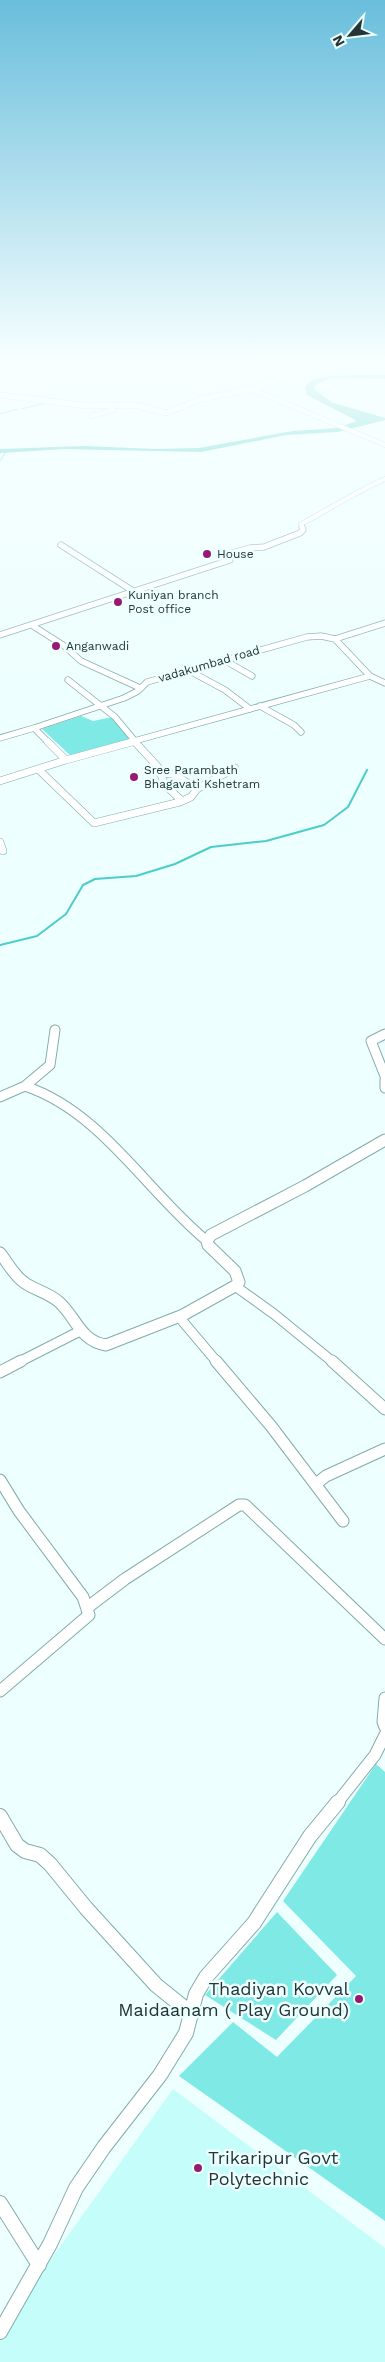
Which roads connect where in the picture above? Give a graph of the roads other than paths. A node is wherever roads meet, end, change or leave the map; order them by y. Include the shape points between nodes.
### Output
1 (385, 479) edge
2 (61, 545) dead end
3 (133, 591) junction
4 (385, 623) edge
5 (33, 626) junction
6 (2, 631) edge
7 (335, 639) junction
8 (224, 660) junction
9 (188, 670) junction
10 (252, 676) dead end
11 (370, 676) junction
12 (68, 680) dead end
13 (384, 682) edge
14 (140, 688) junction
15 (102, 706) junction
16 (260, 706) junction
17 (250, 709) junction
18 (34, 728) junction
19 (301, 732) dead end
20 (0, 738) edge
21 (134, 741) junction
22 (66, 760) junction
23 (235, 768) dead end
24 (38, 769) junction
25 (162, 773) junction
26 (0, 782) edge
27 (197, 789) junction
28 (180, 802) junction
29 (0, 842) edge
30 (3, 852) dead end
31 (55, 1030) dead end
32 (385, 1034) edge
33 (385, 1078) edge
34 (25, 1086) junction
35 (385, 1088) edge
36 (0, 1097) edge
37 (385, 1140) edge
38 (207, 1240) junction
39 (0, 1253) edge
40 (235, 1286) junction
41 (179, 1317) junction
42 (80, 1331) junction
43 (0, 1372) edge
44 (385, 1409) edge
45 (385, 1449) edge
46 (0, 1480) edge
47 (316, 1484) junction
48 (343, 1521) dead end
49 (88, 1607) junction
50 (385, 1639) edge
51 (0, 1691) edge
52 (385, 1698) edge
53 (385, 1727) edge
54 (385, 1735) edge
55 (0, 1816) edge
56 (192, 2014) junction
57 (0, 2203) edge
58 (39, 2265) junction
59 (0, 2332) edge

1 - 3 street via 351,494 345,501 300,524 303,530 300,533 264,547 229,554 230,560
2 - 3 street
3 - 5 street
4 - 7 street, vadakumbad road
5 - 6 street
5 - 14 street via 88,665
7 - 8 street, vadakumbad road via 307,637
7 - 11 street
8 - 9 street, vadakumbad road
8 - 10 street
9 - 14 street, vadakumbad road via 147,682
9 - 17 street via 225,690
11 - 13 street
11 - 16 street
12 - 15 street
14 - 15 street, vadakumbad road via 134,694
15 - 18 street, vadakumbad road
15 - 21 street via 115,716
16 - 17 street
16 - 19 street
17 - 21 street
18 - 20 street, vadakumbad road
18 - 22 street
21 - 22 street
21 - 25 street
22 - 24 street
23 - 27 street
24 - 26 street
24 - 28 street via 94,823
25 - 27 street via 173,774
25 - 28 street via 165,785
27 - 28 street via 191,797
29 - 30 street
31 - 34 street via 50,1065
32 - 33 street via 371,1041
33 - 35 street
34 - 36 street
34 - 38 street via 55,1097 83,1117 171,1210
37 - 38 main road
38 - 40 main road via 209,1248 235,1271 239,1282
39 - 42 main road via 23,1281 61,1303
40 - 41 main road
40 - 44 street via 297,1331
41 - 42 main road via 106,1345 96,1345
41 - 47 street via 272,1426
42 - 43 street
45 - 47 street via 326,1476
46 - 49 street
47 - 48 street
49 - 50 street via 125,1579 239,1505 245,1505
49 - 51 street via 89,1615
52 - 53 street
54 - 56 street via 375,1755 310,1836 254,1923 206,1976 196,1994
55 - 56 street via 17,1845 40,1855 50,1864 156,1985
56 - 58 street via 186,2033 160,2075 76,2188
57 - 58 street
58 - 59 street

